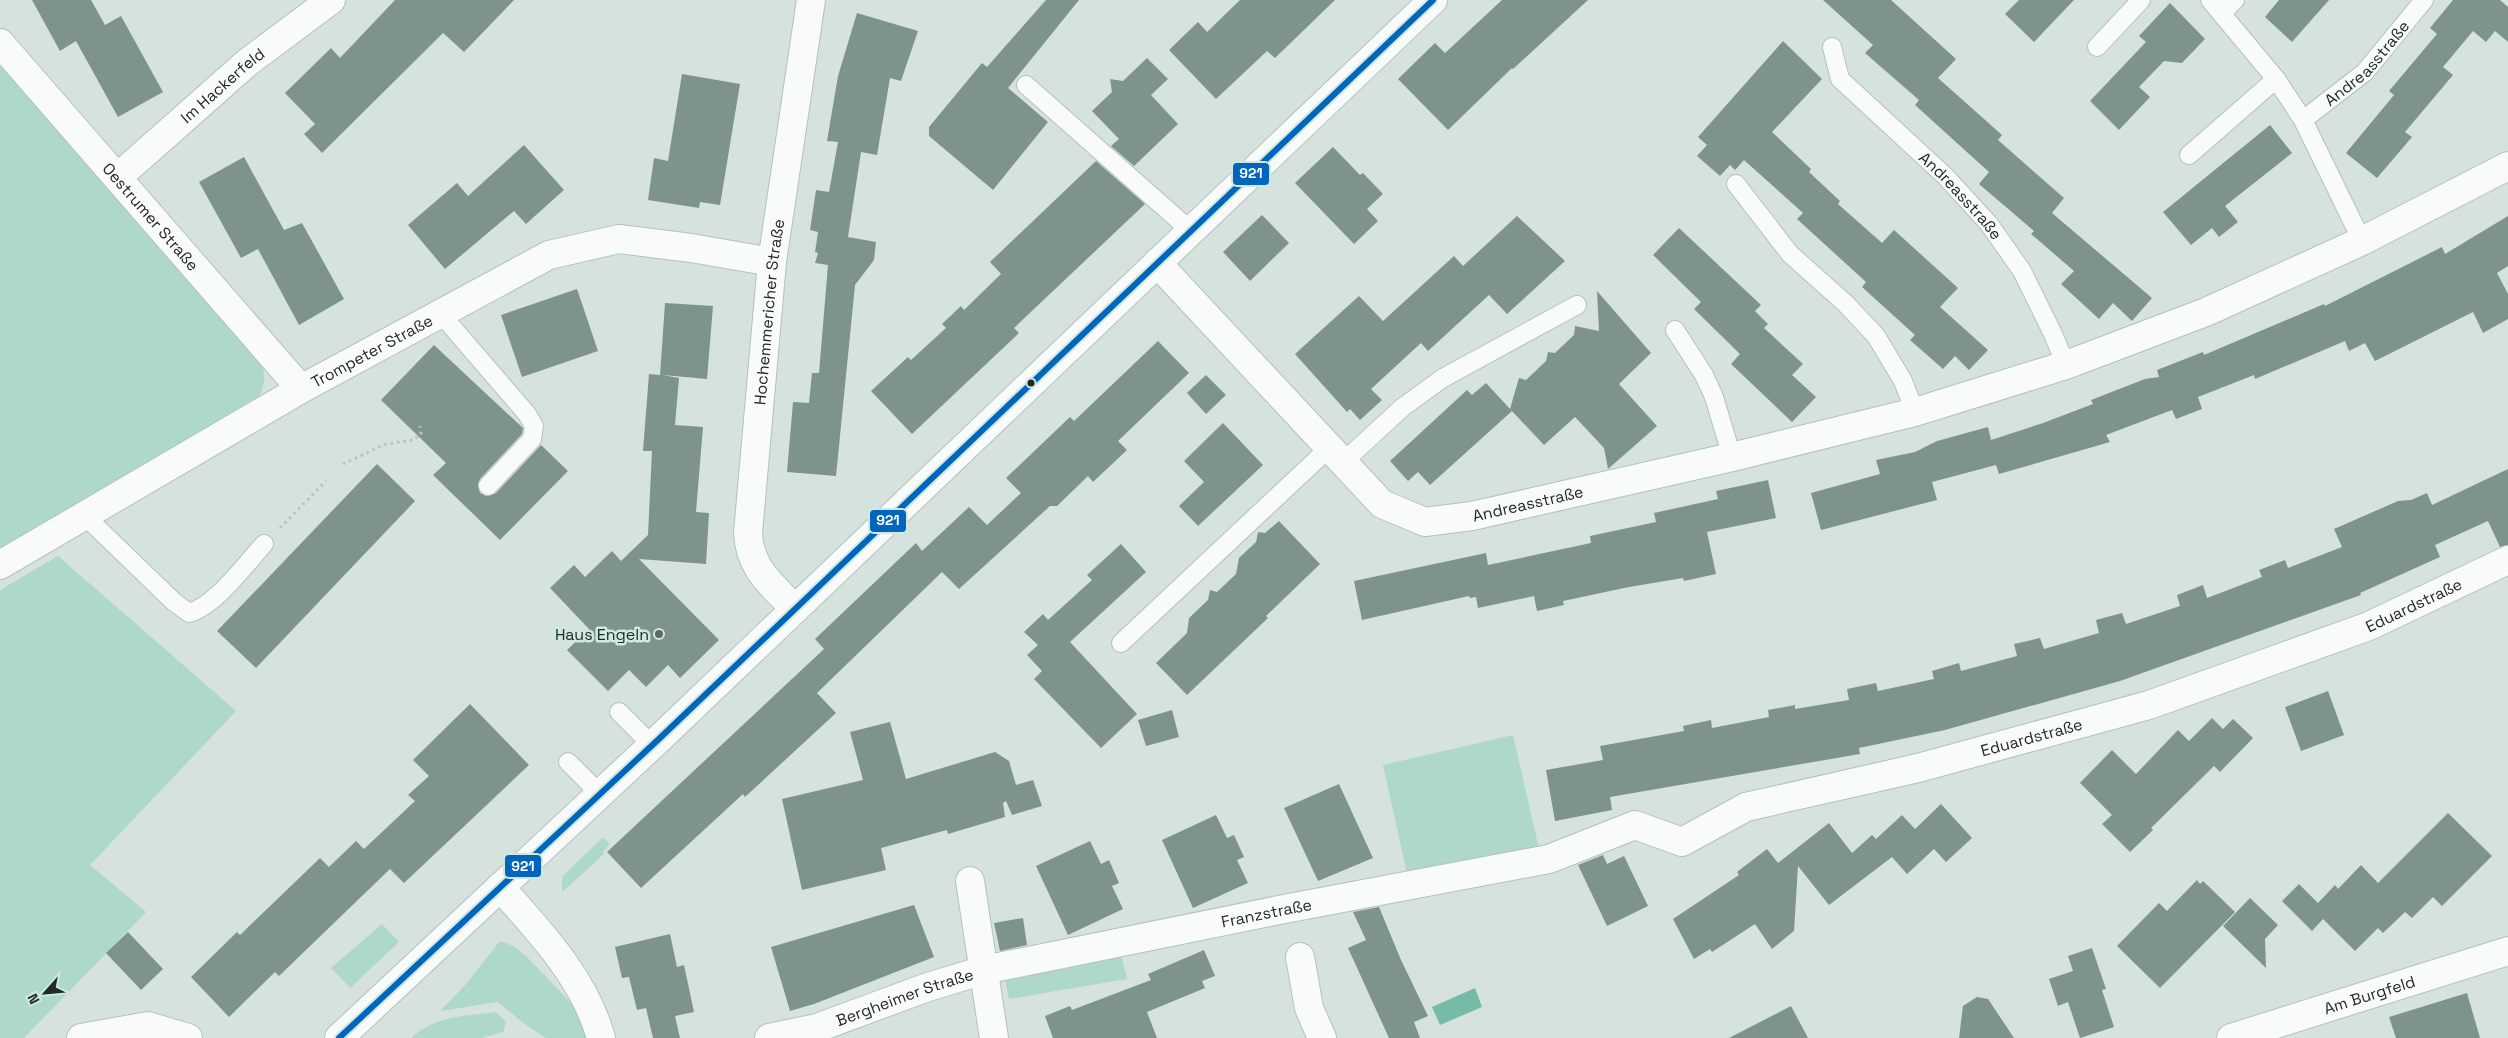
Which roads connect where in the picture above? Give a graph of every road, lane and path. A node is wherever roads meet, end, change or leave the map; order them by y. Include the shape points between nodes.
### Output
1 (332, 0) edge
2 (811, 0) edge
3 (1433, 0) edge
4 (2141, 0) edge
5 (2210, 0) edge
6 (2236, 0) edge
7 (2424, 0) edge
8 (2222, 13) junction
9 (0, 43) edge
10 (1832, 47) dead end
11 (2097, 47) dead end
12 (2276, 79) junction
13 (1026, 85) dead end
14 (2302, 120) junction
15 (2189, 156) dead end
16 (2508, 166) edge
17 (118, 177) junction
18 (1736, 184) dead end
19 (1192, 231) junction
20 (2362, 241) junction
21 (772, 262) junction
22 (1157, 263) junction
23 (1577, 305) dead end
24 (440, 314) junction
25 (1675, 330) dead end
26 (2066, 365) junction
27 (301, 389) junction
28 (1915, 412) junction
29 (420, 426) dead end
30 (1335, 456) junction
31 (1732, 457) junction
32 (343, 464) dead end
33 (326, 481) dead end
34 (488, 486) dead end
35 (85, 516) junction
36 (280, 529) dead end
37 (264, 544) dead end
38 (2508, 560) edge
39 (0, 565) edge
40 (795, 609) junction
41 (1121, 643) dead end
42 (619, 712) dead end
43 (652, 745) junction
44 (568, 762) dead end
45 (599, 793) junction
46 (1548, 859) joint
47 (970, 881) dead end
48 (500, 887) junction
49 (2508, 952) edge
50 (1300, 957) dead end
51 (984, 970) junction
52 (82, 1038) edge
53 (188, 1038) edge
54 (339, 1038) edge
55 (601, 1038) edge
56 (769, 1038) edge
57 (994, 1038) edge
58 (1322, 1038) edge
59 (2231, 1038) edge

1 - 17 street, Im Hackerfeld via 248,62
2 - 21 street, Hochemmericher Straße
3 - 19 street
4 - 11 lane
5 - 8 lane
6 - 8 lane
7 - 14 lane, Andreasstraße via 2365,72
8 - 12 lane
9 - 17 street, Oestrumer Straße
10 - 26 lane, Andreasstraße via 1840,79 1945,176 1989,224 2022,272
12 - 14 lane
12 - 15 lane
13 - 19 lane
14 - 20 lane
16 - 20 street, Andreasstraße
17 - 27 street, Oestrumer Straße
18 - 28 lane via 1790,254 1876,336 1903,381
19 - 22 street
20 - 26 street, Andreasstraße via 2206,312
21 - 24 street, Trompeter Straße via 619,239 549,255
21 - 40 street, Hochemmericher Straße via 749,550 756,566
22 - 30 street, Andreasstraße
22 - 40 street
23 - 30 lane via 1443,378
24 - 27 street, Trompeter Straße
24 - 34 lane via 534,426 532,439
25 - 31 lane via 1704,374
26 - 28 street, Andreasstraße
27 - 35 street, Trompeter Straße
28 - 31 street, Andreasstraße
29 - 32 path via 421,434 413,440 386,444
30 - 31 street, Andreasstraße via 1382,504 1425,522 1472,516
30 - 41 lane
33 - 36 path
35 - 37 lane via 189,613 200,610 210,601
35 - 39 street, Trompeter Straße
38 - 46 street, Eduardstraße via 2369,626 2149,705 1918,768 1746,807 1682,842 1635,825
40 - 43 street
42 - 43 lane
43 - 45 street
44 - 45 lane
45 - 48 street
46 - 51 street, Franzstraße
47 - 51 street
48 - 54 street
48 - 55 street via 530,920 583,991
49 - 59 street, Am Burgfeld
50 - 58 street via 1308,1008
51 - 56 street, Bergheimer Straße via 817,1028
51 - 57 street
52 - 53 street via 148,1026

